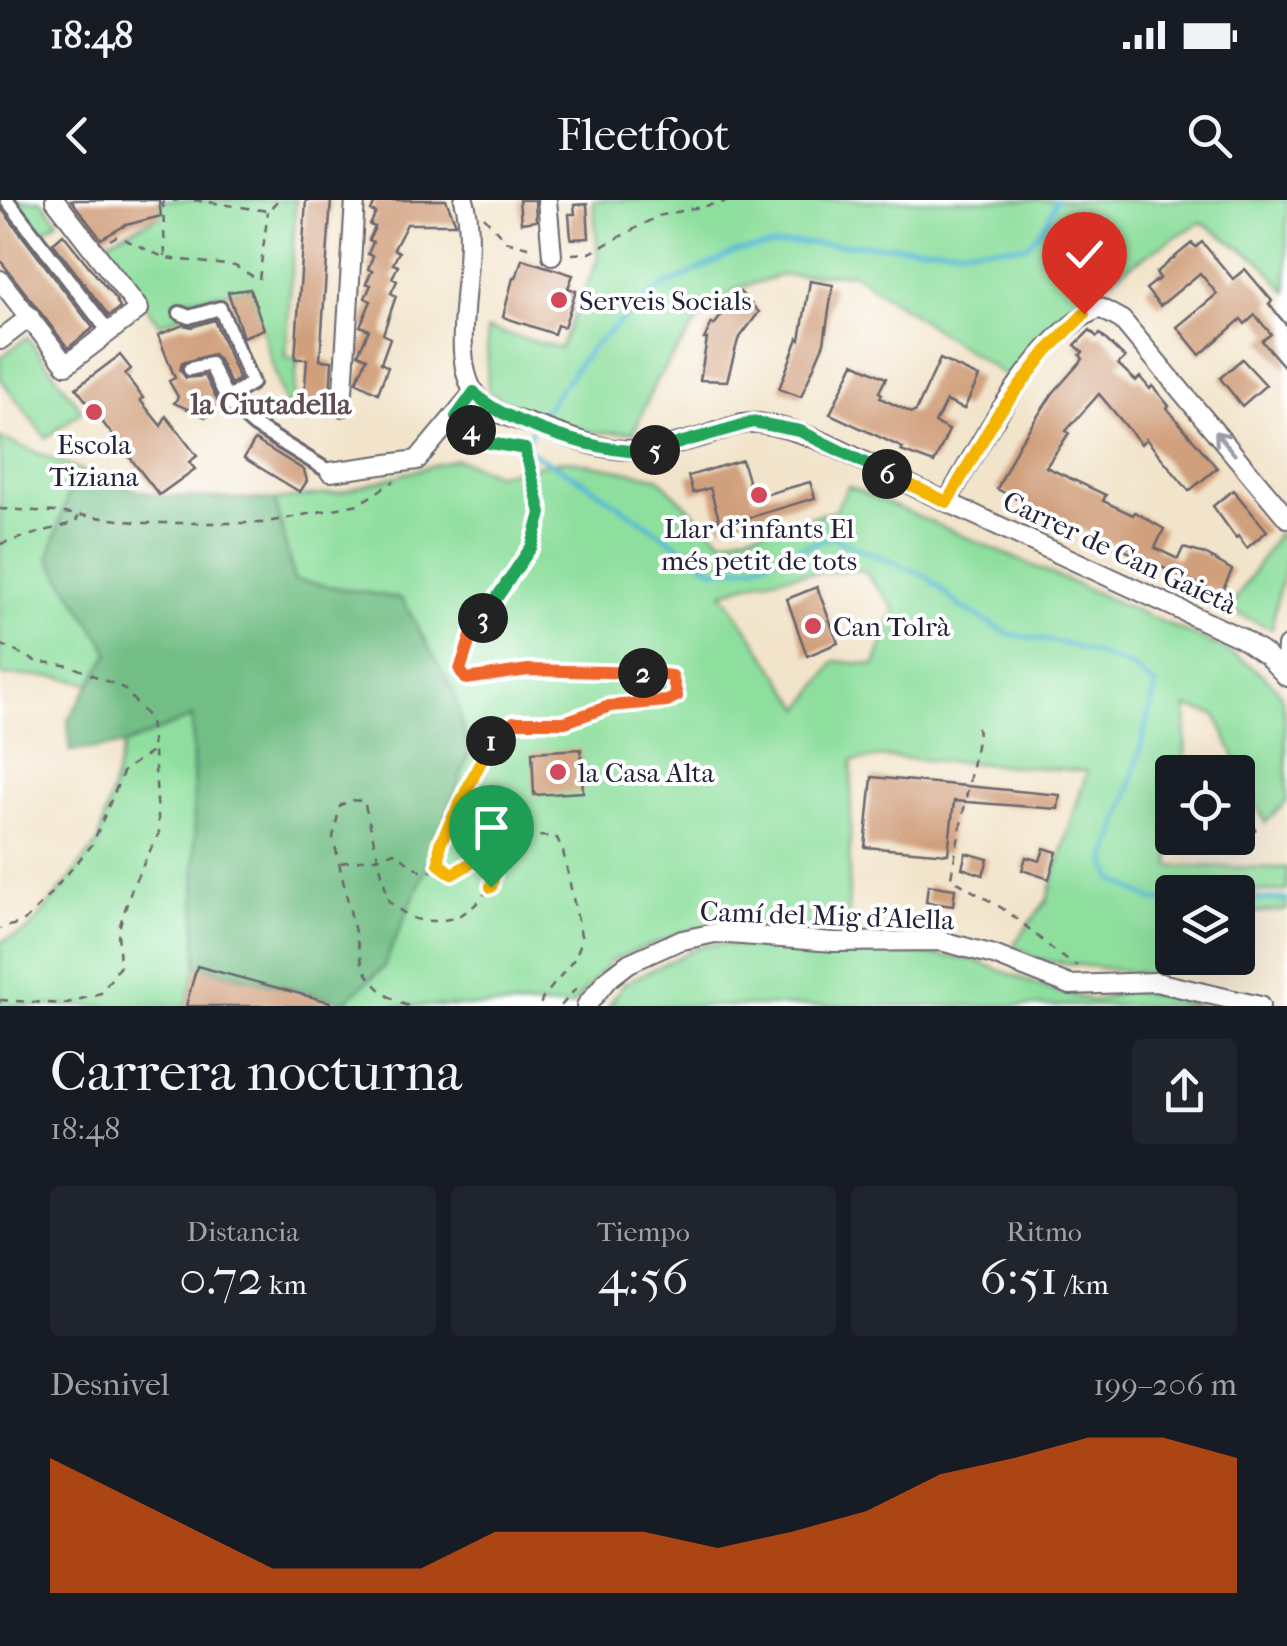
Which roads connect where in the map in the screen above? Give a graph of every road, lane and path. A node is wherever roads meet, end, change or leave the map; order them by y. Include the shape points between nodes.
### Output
1 (7, 200) edge
2 (55, 200) edge
3 (179, 200) edge
4 (194, 200) edge
5 (278, 200) edge
6 (355, 200) edge
7 (547, 200) edge
8 (734, 200) edge
9 (466, 206) edge
10 (268, 211) junction
11 (92, 249) junction
12 (552, 254) junction
13 (165, 258) junction
14 (0, 280) edge
15 (180, 313) dead end
16 (30, 318) junction
17 (109, 332) junction
18 (0, 340) edge
19 (190, 369) dead end
20 (474, 392) junction
21 (226, 398) junction
22 (342, 407) dead end
23 (456, 417) junction
24 (330, 472) joint
25 (394, 481) dead end
26 (947, 502) junction
27 (0, 510) edge
28 (78, 515) junction
29 (1287, 518) edge
30 (0, 544) edge
31 (0, 644) edge
32 (1287, 646) edge
33 (1286, 676) edge
34 (977, 727) dead end
35 (154, 751) junction
36 (499, 847) junction
37 (378, 859) junction
38 (339, 864) junction
39 (448, 870) junction
40 (0, 928) edge
41 (1078, 966) dead end
42 (0, 1002) edge
43 (408, 1006) edge
44 (540, 1006) edge
45 (586, 1006) edge
46 (1260, 1006) edge

1 - 17 street
2 - 11 street
3 - 13 path via 162,202
4 - 10 path
5 - 10 path
6 - 22 street
7 - 12 street
8 - 12 path via 658,216 590,253
9 - 12 path via 506,241
9 - 20 street via 463,344
10 - 13 path via 259,280 235,266
11 - 13 path via 118,236
11 - 17 street via 138,310
14 - 16 street
15 - 21 street via 189,317 220,308 252,383
16 - 17 street via 66,365
16 - 18 street
19 - 21 street via 210,364
20 - 23 street
20 - 26 street, Carrer de Can Gaietà via 492,410 623,452 646,452 753,422 800,431
21 - 24 street via 255,426
23 - 24 street via 417,460
23 - 39 path via 484,442 525,449 541,513 532,546 472,633 460,670 466,679 528,670 646,673 672,676 677,696 610,706 565,722 514,722 493,737 440,844 439,864
25 - 28 path via 359,504 262,523
29 -> 26 street via 1122,320 1100,308 1084,314 1026,376
26 - 33 street, Carrer de Can Gaietà via 1241,638
27 - 28 path
28 - 30 path via 76,522
31 - 35 path via 123,688 150,718
32 - 33 street
34 - 41 path via 951,877
35 - 40 path via 124,770 92,845 45,900 22,923
35 - 42 path via 158,833 118,930 120,966 100,993 64,1004
36 - 37 path via 491,887 465,913 436,921 412,918 389,902
36 - 39 path via 452,874
36 - 44 path via 539,834 557,838 564,850 582,940
37 - 38 path
37 - 38 path via 364,801 350,800 340,806 333,837
37 - 39 path via 394,852 421,871
38 - 43 path via 363,967 389,998
45 - 46 street, Camí del Mig d'Alella via 629,963 714,933 941,941 1070,985 1156,982

